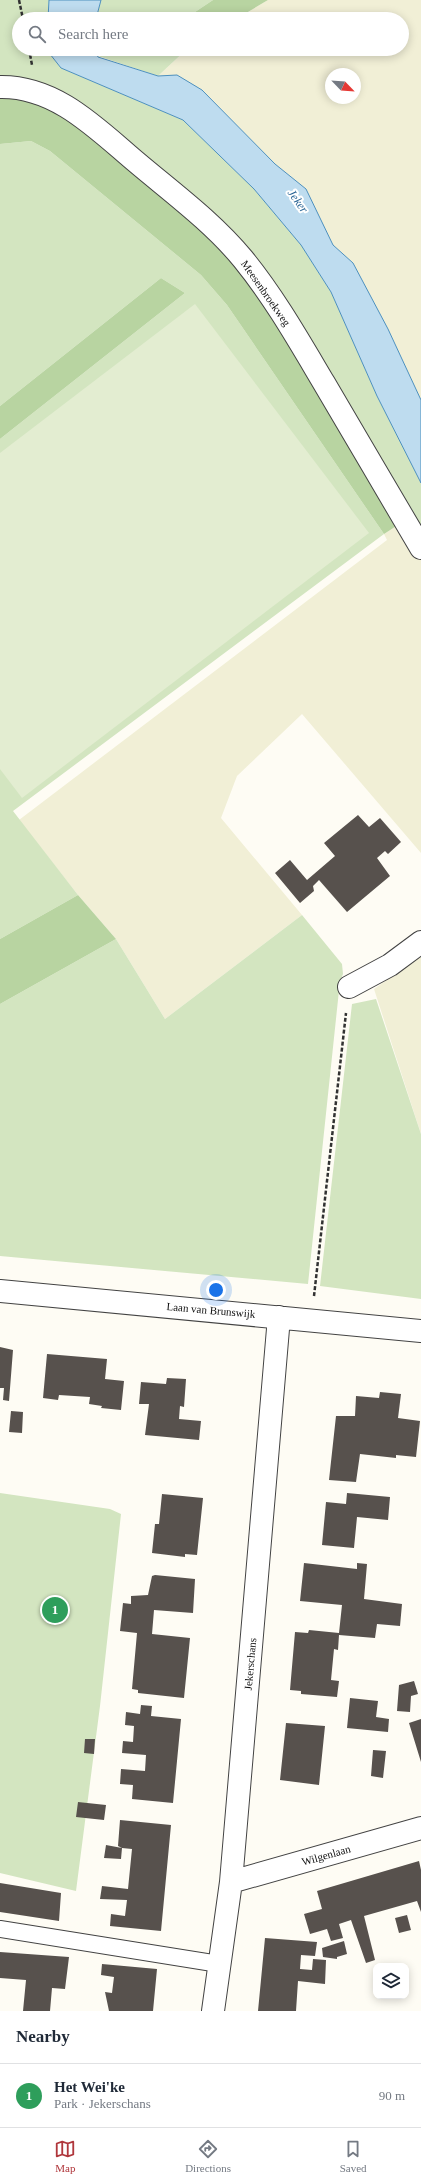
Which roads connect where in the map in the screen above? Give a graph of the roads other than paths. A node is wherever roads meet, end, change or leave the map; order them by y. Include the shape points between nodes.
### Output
1 (0, 87) edge
2 (421, 548) edge
3 (421, 942) edge
4 (349, 987) road end
5 (0, 1291) edge
6 (279, 1317) junction
7 (421, 1331) edge
8 (421, 1828) edge
9 (231, 1882) junction
10 (0, 1929) edge
11 (219, 1964) junction
12 (213, 2011) edge

1 - 2 street, Meesenbroekweg via 22,88 38,93 54,99 88,120 231,245 262,283
3 - 4 street via 390,965
5 - 6 street, Laan van Brunswijk
6 - 7 street, Laan van Brunswijk
6 - 9 street, Jekerschans
8 - 9 street, Wilgenlaan
9 - 11 street, Jekerschans
10 - 11 lane
11 - 12 street, Jekerschans

